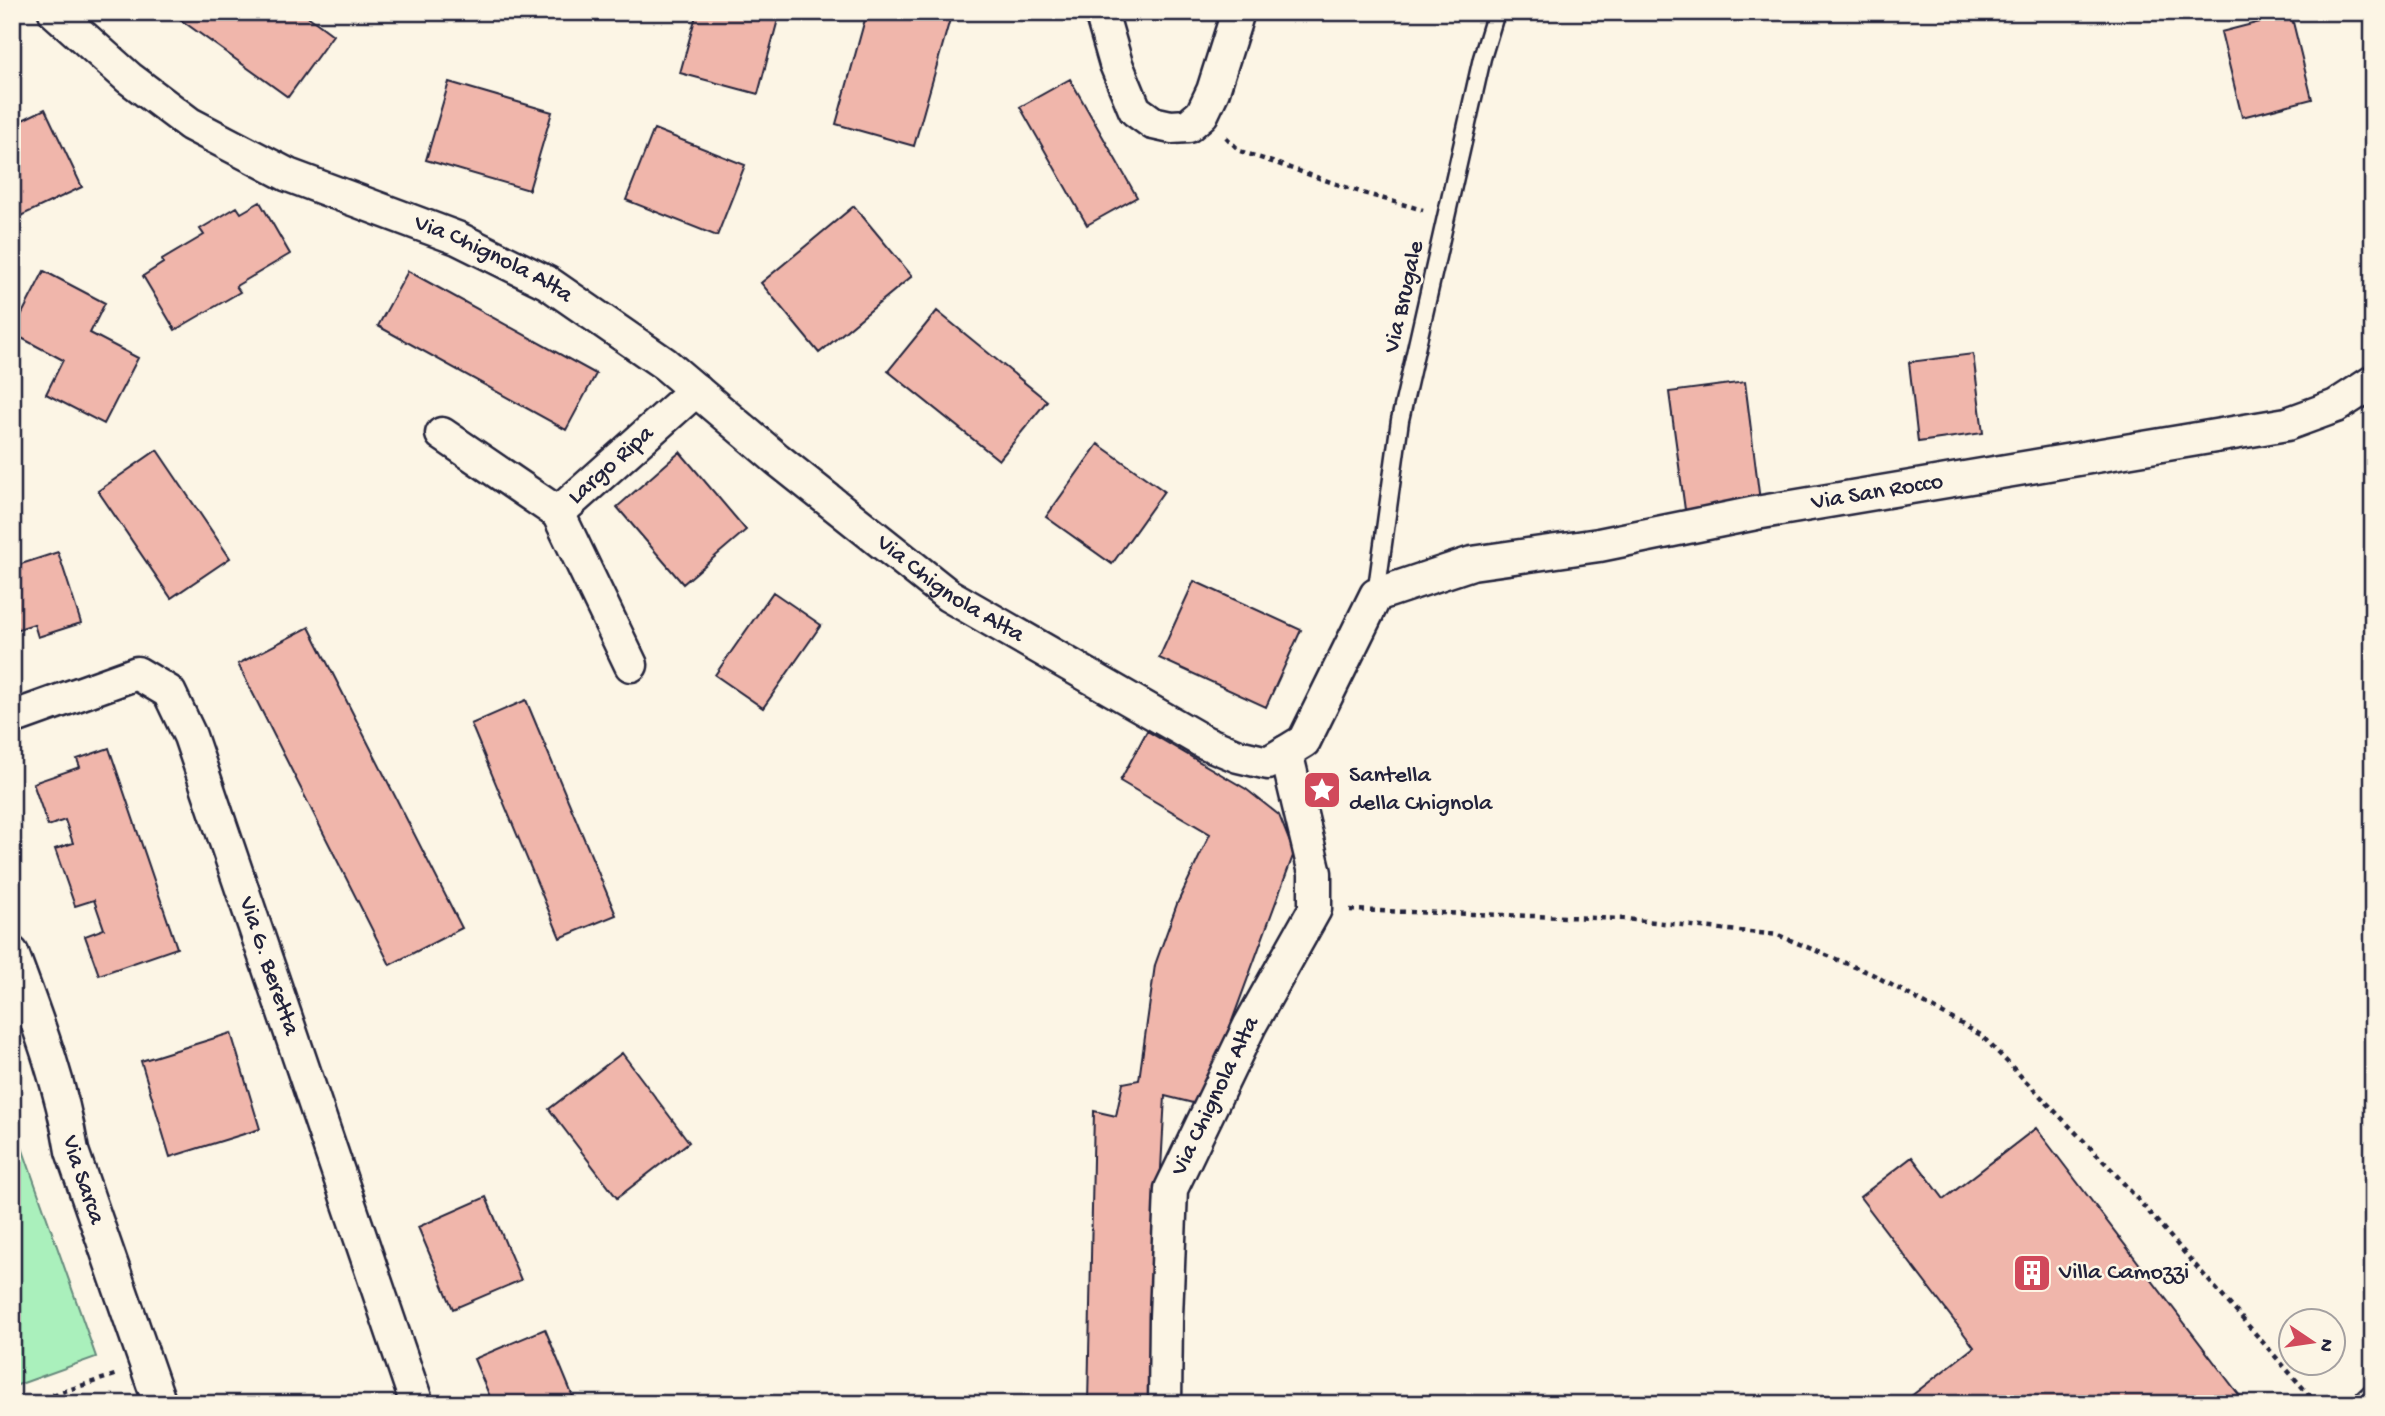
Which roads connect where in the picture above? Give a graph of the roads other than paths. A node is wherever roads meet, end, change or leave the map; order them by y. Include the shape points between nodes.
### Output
1 (55, 12) edge
2 (1101, 12) edge
3 (1238, 12) edge
4 (1496, 12) edge
5 (2373, 382) edge
6 (696, 390) junction
7 (442, 433) dead end
8 (558, 513) junction
9 (1376, 595) junction
10 (631, 665) dead end
11 (12, 718) edge
12 (1286, 752) junction
13 (12, 953) edge
14 (2373, 1391) edge
15 (160, 1404) edge
16 (417, 1404) edge
17 (1165, 1404) edge
18 (2359, 1404) edge

1 - 6 street, Via Chignola Alta via 129,78 190,124 288,175 457,238 548,283
2 - 3 street via 1135,110 1153,123 1171,127 1188,126 1202,114
4 - 9 lane, Via Brugale via 1400,420
5 - 9 street, Via San Rocco via 2336,406 2287,424 1756,513 1599,545 1472,563
6 - 8 street, Largo Ripa
6 - 12 street, Via Chignola Alta via 948,595 1204,743 1268,763
7 - 8 street
8 - 10 street, Largo Ripa
9 - 12 street via 1304,741
11 - 16 street, Via G. Beretta via 137,673 169,692 190,736
12 - 17 street, Via Chignola Alta via 1315,873 1315,909 1250,1025 1171,1189
13 - 15 street, Via Sarca via 54,1067 72,1151
14 - 18 lane

